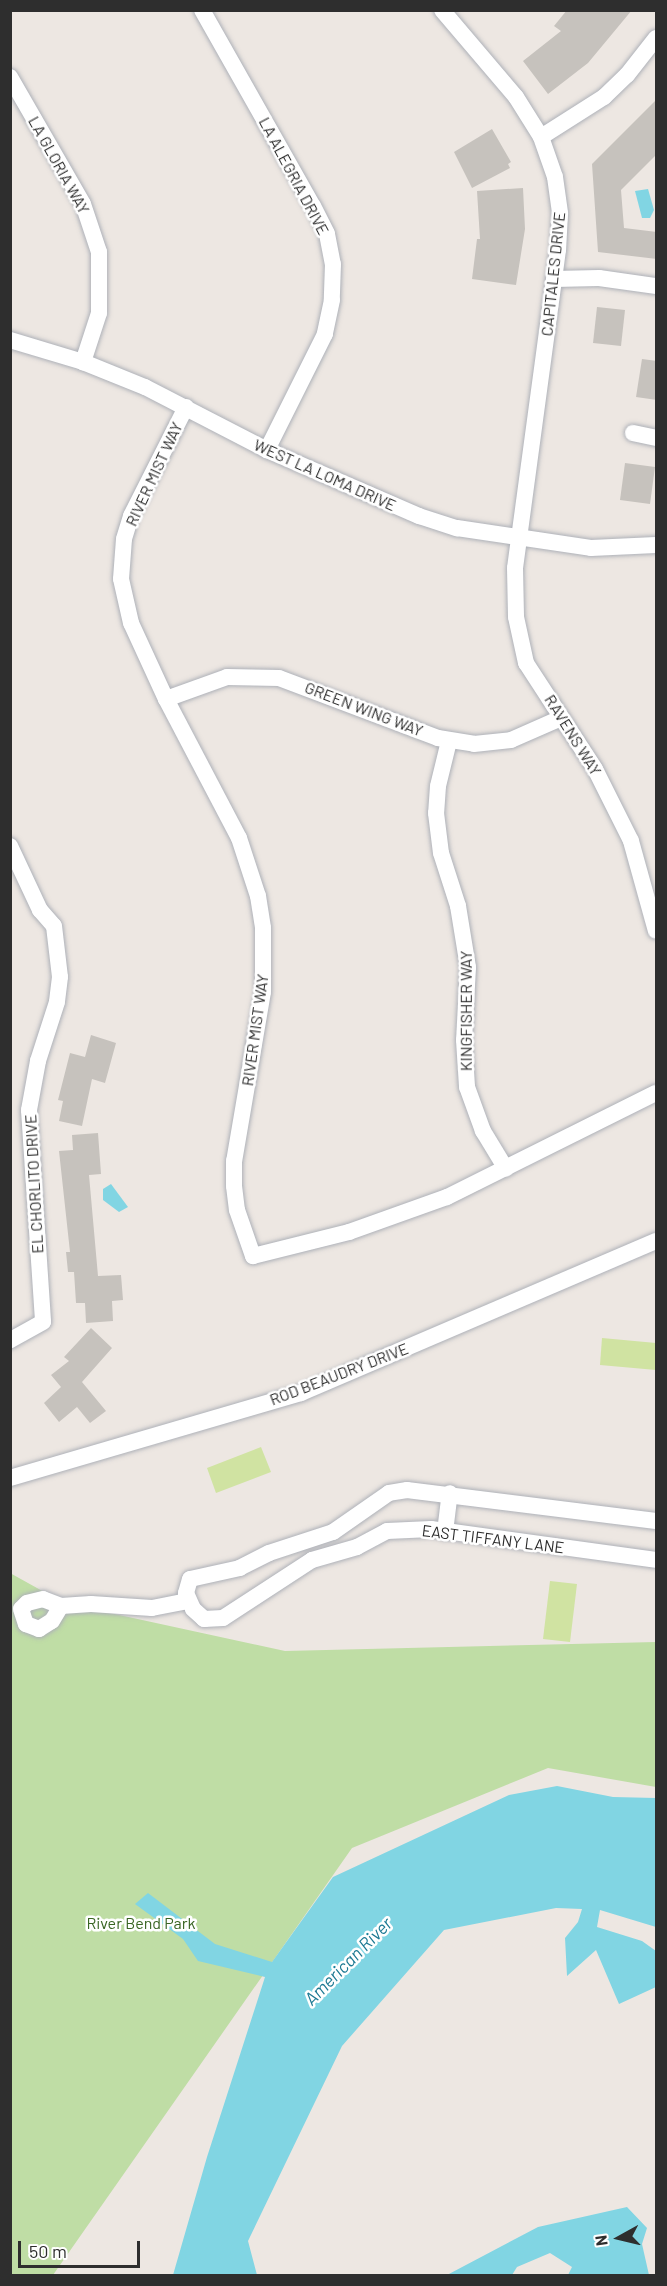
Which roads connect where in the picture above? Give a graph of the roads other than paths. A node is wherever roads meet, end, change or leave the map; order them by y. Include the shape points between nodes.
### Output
1 (202, 10) edge
2 (442, 10) edge
3 (654, 44) edge
4 (10, 77) edge
5 (541, 137) junction
6 (554, 279) junction
7 (657, 286) edge
8 (10, 340) edge
9 (83, 362) junction
10 (186, 407) junction
11 (633, 433) dead end
12 (657, 438) edge
13 (267, 450) junction
14 (519, 537) junction
15 (657, 545) edge
16 (166, 699) junction
17 (561, 718) junction
18 (449, 741) junction
19 (10, 846) edge
20 (657, 931) edge
21 (657, 1094) edge
22 (506, 1169) junction
23 (657, 1241) edge
24 (10, 1340) edge
25 (10, 1478) edge
26 (450, 1493) junction
27 (657, 1521) edge
28 (445, 1532) junction
29 (657, 1560) edge
30 (188, 1601) junction
31 (61, 1606) dead end

1 - 13 street, LA ALEGRIA DRIVE via 313,206 327,234 333,264 334,286 325,334
2 - 5 street, CAPITALES DRIVE via 516,97
3 - 5 street via 604,97
4 - 9 street, LA GLORIA WAY via 83,204 99,252 99,313
5 - 6 street, CAPITALES DRIVE via 560,204
6 - 7 street via 599,278
6 - 14 street, CAPITALES DRIVE
8 - 9 street, WEST LA LOMA DRIVE
9 - 10 street, WEST LA LOMA DRIVE
10 - 13 street, WEST LA LOMA DRIVE
10 - 16 street, RIVER MIST WAY via 131,516 122,560 124,605
11 - 12 street
13 - 14 street, WEST LA LOMA DRIVE via 419,516 457,528
14 - 15 street, WEST LA LOMA DRIVE via 591,548
14 - 17 street, RAVENS WAY via 513,593 519,639 526,663
16 - 18 street, GREEN WING WAY via 227,677 279,678
16 - 22 street, RIVER MIST WAY via 239,838 258,896 263,928 263,993 234,1161 237,1210 253,1256 398,1216
17 - 18 street, GREEN WING WAY via 511,740 474,744
17 - 20 street, RAVENS WAY via 600,778 631,841
18 - 22 street, KINGFISHER WAY via 436,813 441,853 458,906 468,967 465,1075 473,1109
19 - 24 street, EL CHORLITO DRIVE via 40,910 54,926 59,951 57,1002 38,1061 29,1110 44,1322
21 - 22 street, RIVER MIST WAY via 592,1122
23 - 25 street, ROD BEAUDRY DRIVE via 302,1393
26 - 27 street
26 - 28 street
26 - 30 street via 388,1493 333,1532 240,1568 190,1579
28 - 29 street, EAST TIFFANY LANE
28 - 30 street, EAST TIFFANY LANE via 387,1531 357,1547 312,1560 223,1618 204,1619
30 - 31 street via 152,1608

